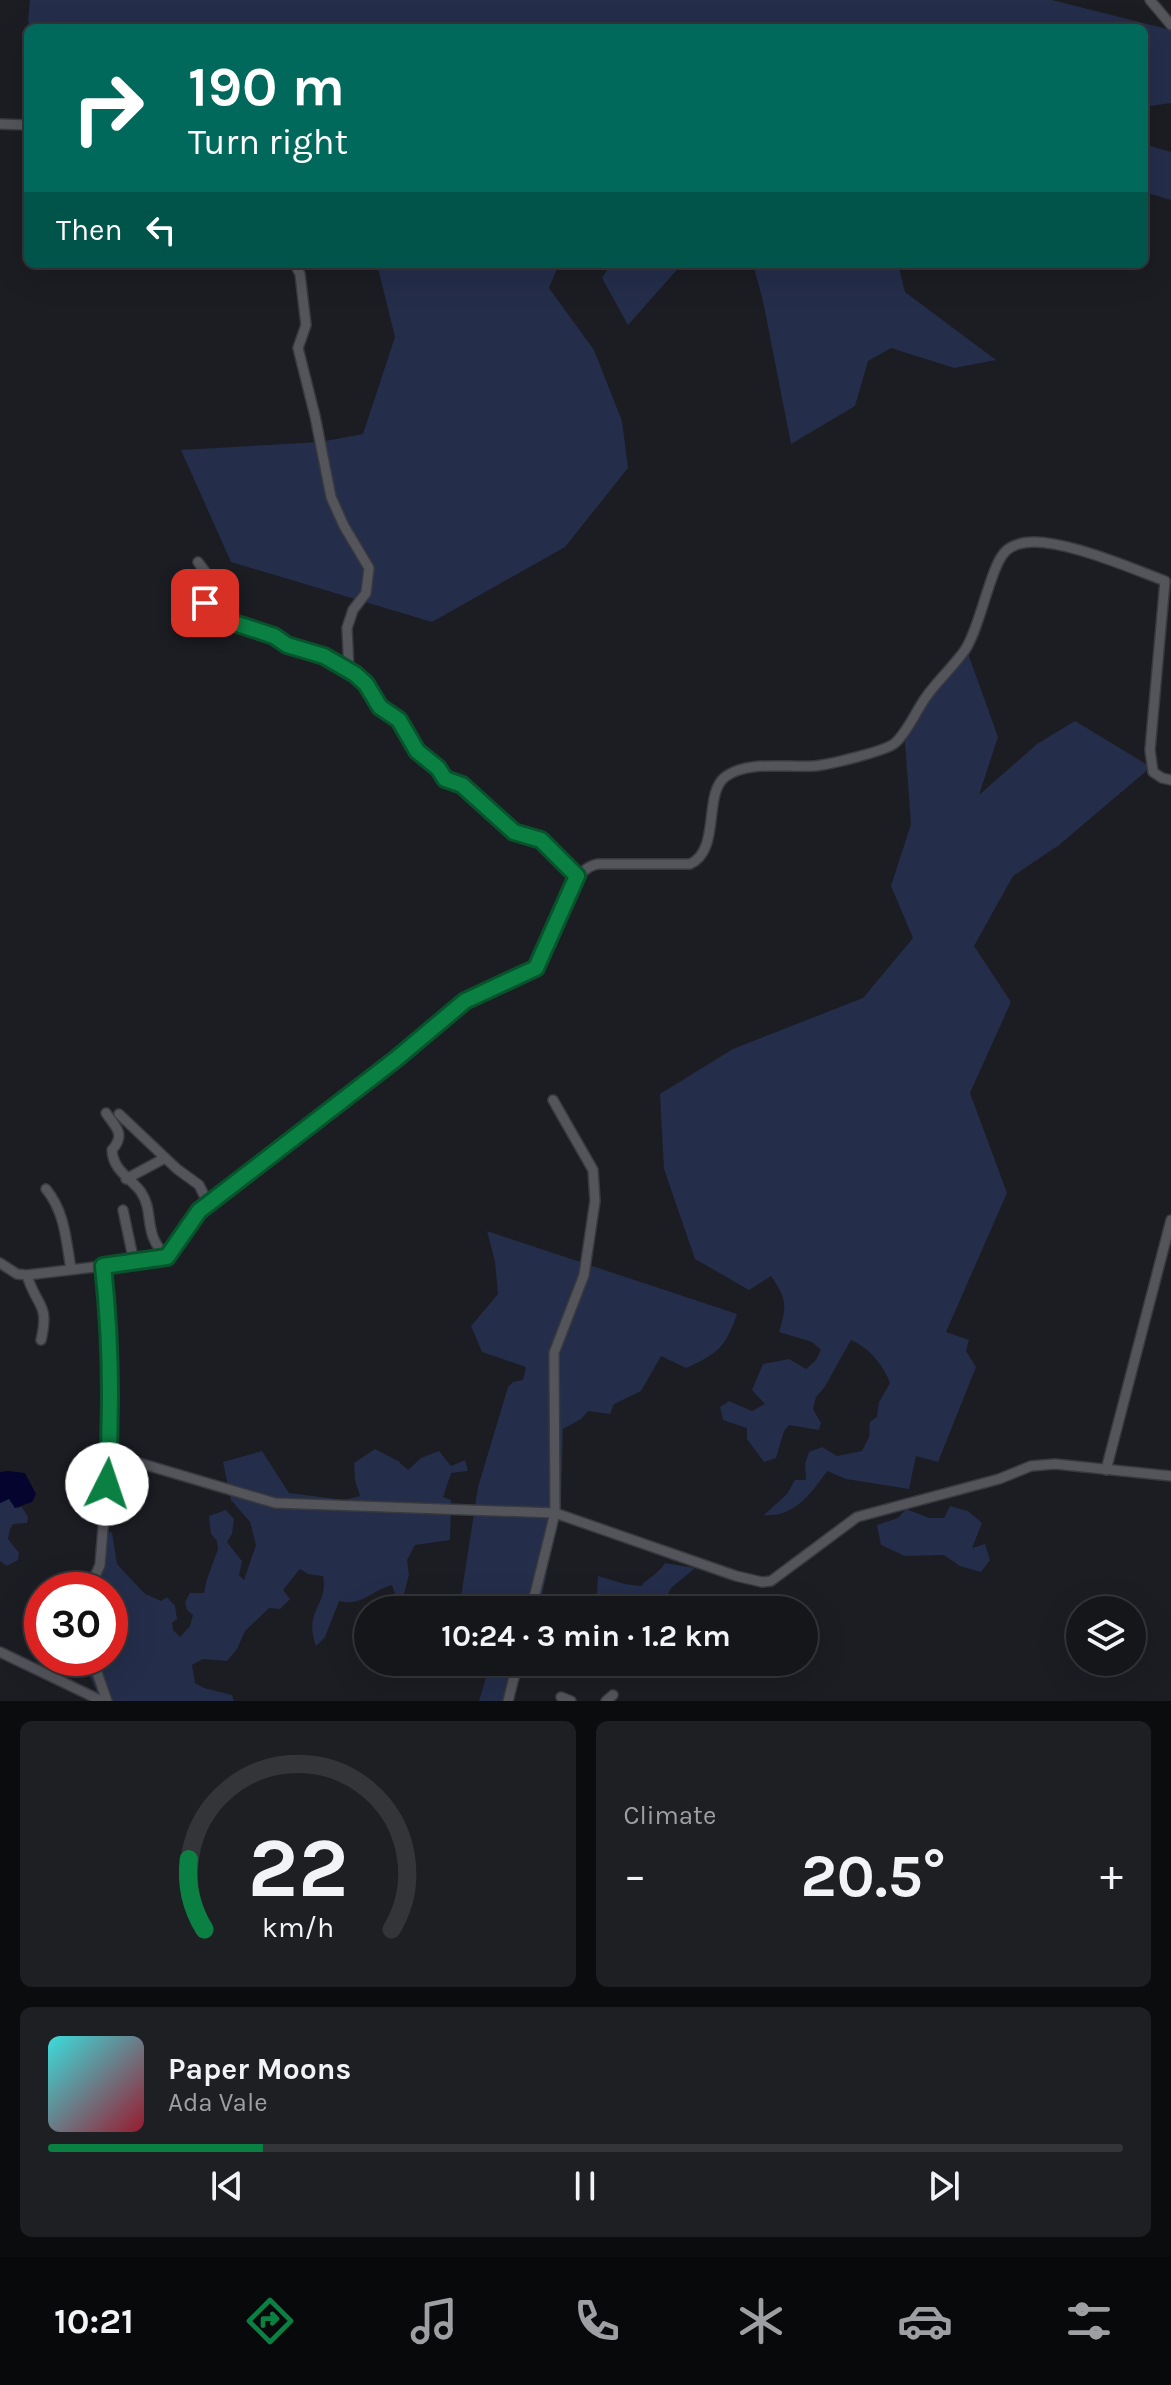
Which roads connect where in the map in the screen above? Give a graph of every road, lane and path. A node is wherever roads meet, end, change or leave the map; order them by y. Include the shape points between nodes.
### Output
1 (1150, 0) edge
2 (1171, 25) edge
3 (0, 124) edge
4 (24, 125) edge
5 (297, 268) edge
6 (198, 562) dead end
7 (349, 670) junction
8 (1171, 780) edge
9 (577, 876) junction
10 (553, 1100) dead end
11 (106, 1113) dead end
12 (119, 1114) dead end
13 (165, 1158) junction
14 (126, 1179) junction
15 (46, 1189) dead end
16 (123, 1210) dead end
17 (199, 1211) junction
18 (1171, 1220) edge
19 (167, 1257) junction
20 (134, 1262) junction
21 (0, 1263) edge
22 (103, 1266) junction
23 (71, 1269) junction
24 (27, 1275) junction
25 (41, 1340) dead end
26 (109, 1454) junction
27 (1106, 1470) junction
28 (1171, 1476) edge
29 (555, 1513) junction
30 (97, 1572) edge
31 (534, 1596) edge
32 (0, 1652) edge
33 (97, 1676) edge
34 (514, 1676) edge
35 (104, 1701) edge
36 (508, 1701) edge

1 - 2 street
3 - 4 street
5 - 7 street via 306,322 298,348 331,497 369,568 364,597 348,623
6 - 7 street via 207,574 206,612
7 - 9 street via 366,684 380,707 399,720 417,751 445,779 462,785 514,832 541,840
8 - 9 street via 1153,772 1150,750 1165,581 1092,554 1022,542 1000,558 966,648 895,743 825,765 732,773 719,783 711,830 695,862 598,864
9 - 17 street via 536,968 465,1001
10 - 29 street via 596,1183 584,1275 554,1353
11 - 14 street via 120,1136 111,1156
12 - 13 street
13 - 14 street
13 - 17 street via 199,1185 207,1201
14 - 19 street via 141,1192 153,1241
15 - 23 street via 61,1215
16 - 20 street
17 - 19 street
18 - 27 street
19 - 20 street
20 - 22 street
21 - 24 street
22 - 23 street
22 - 26 street via 112,1417
23 - 24 street
24 - 25 street via 45,1315
26 - 29 street via 275,1503
26 - 30 street
27 - 28 street
27 - 29 street via 1041,1464 868,1512 778,1578 762,1582
29 - 31 street
32 - 35 street
33 - 35 street
34 - 36 street

